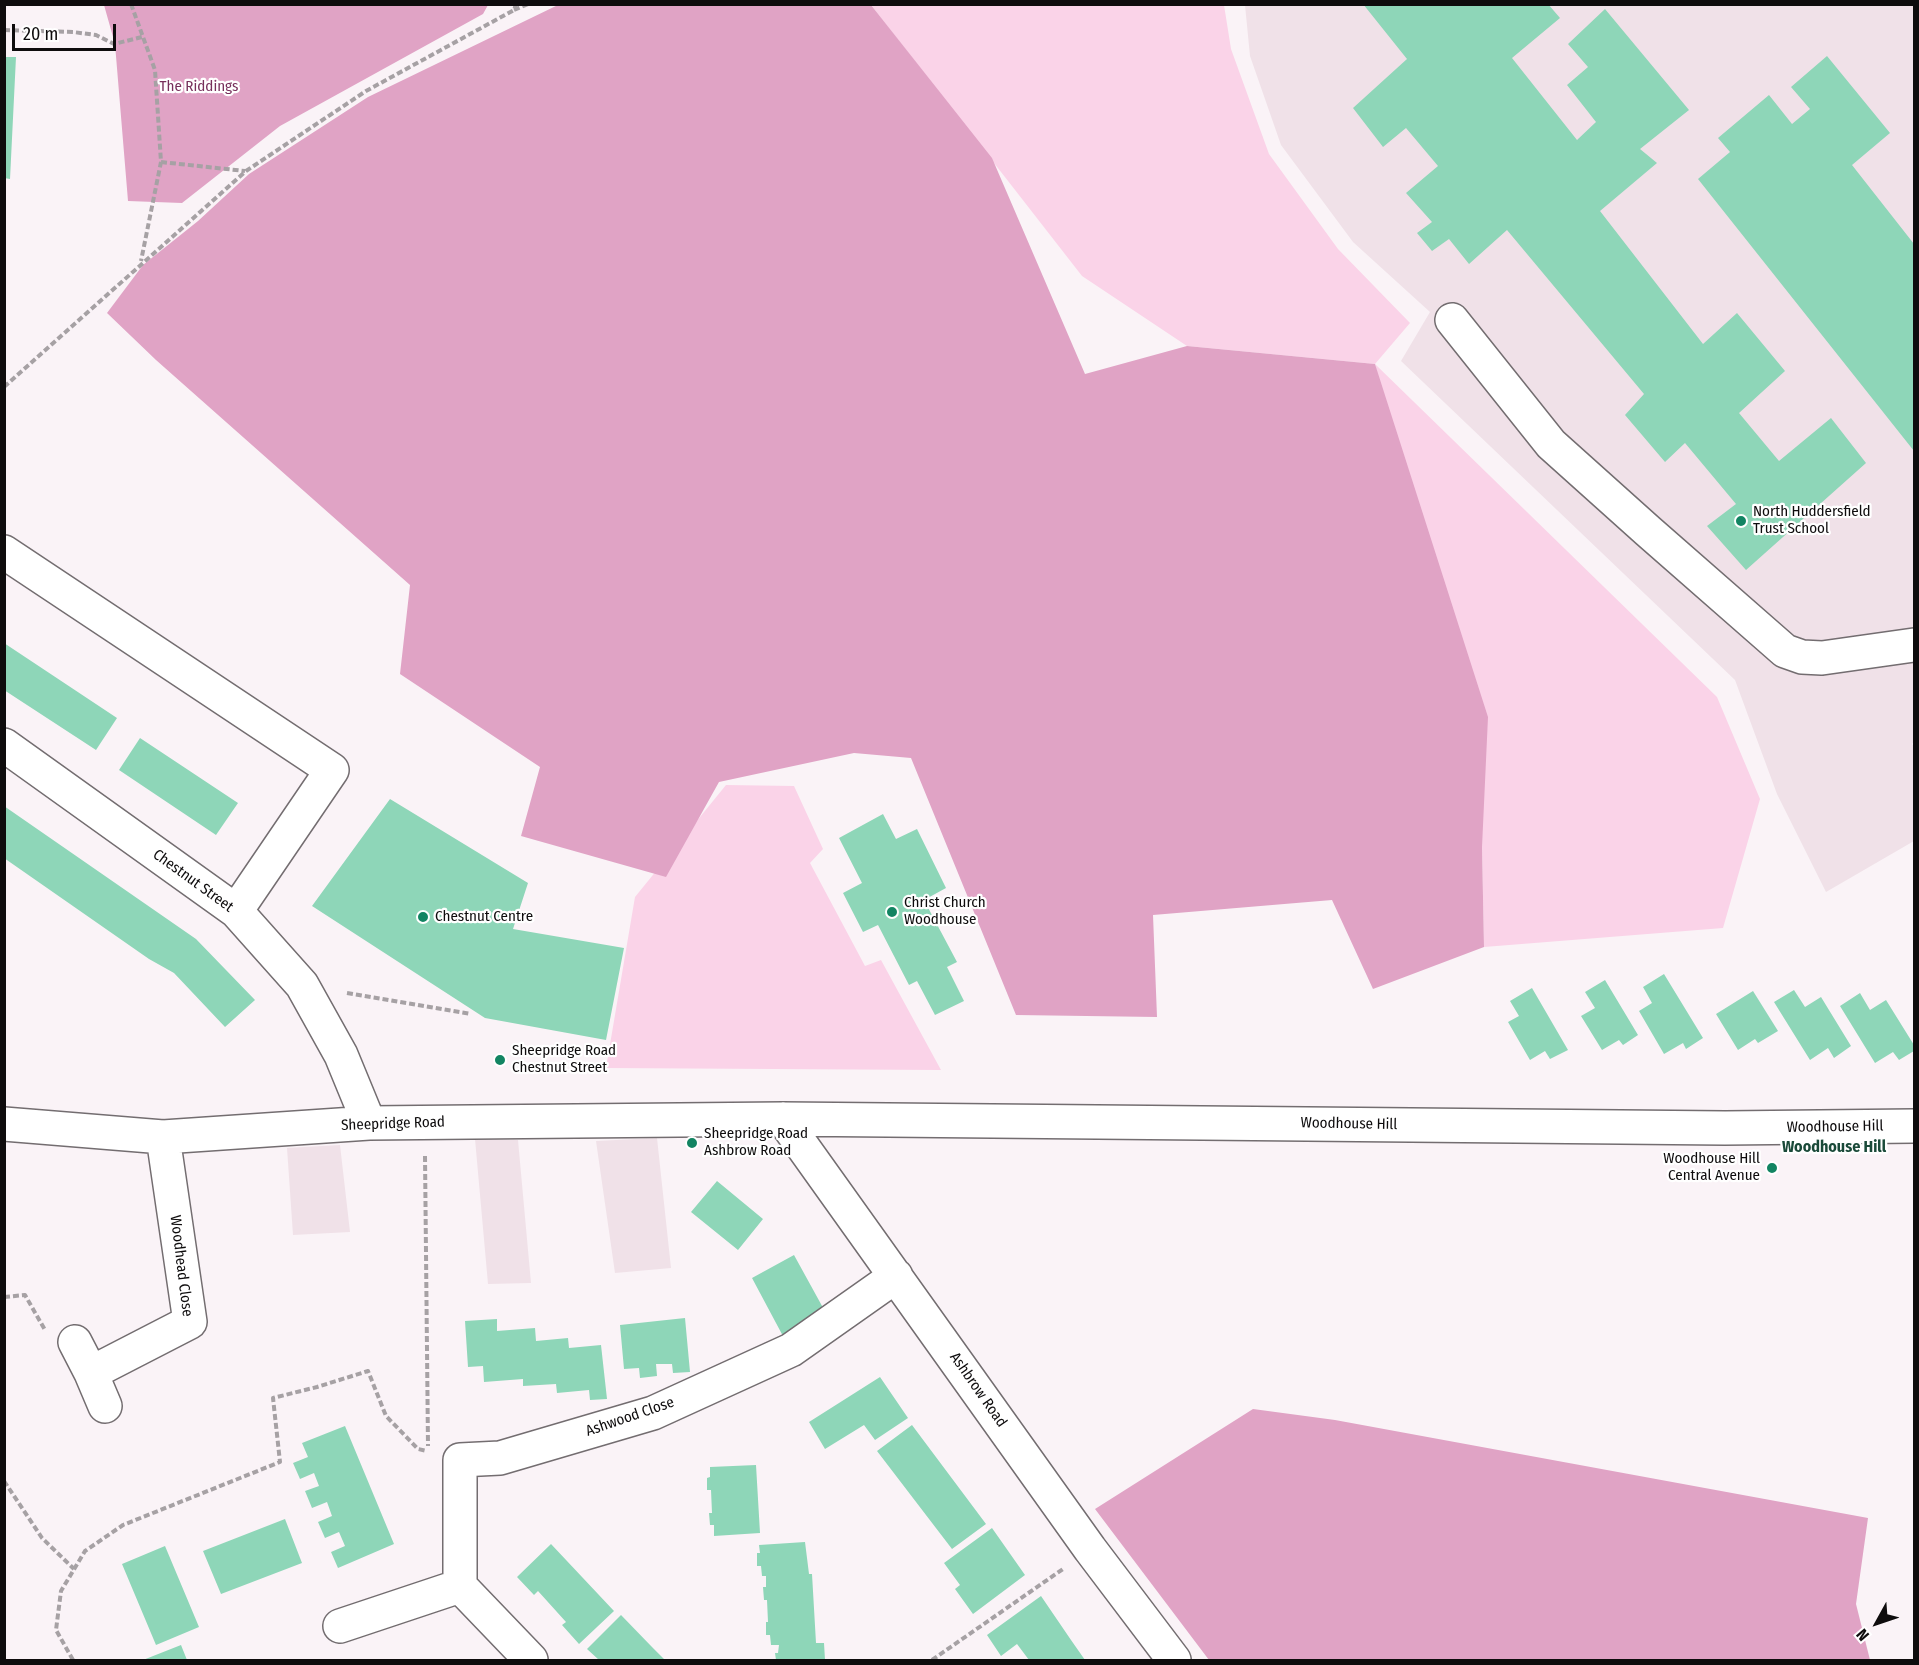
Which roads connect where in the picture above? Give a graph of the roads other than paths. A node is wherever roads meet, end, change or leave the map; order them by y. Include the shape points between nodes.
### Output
1 (1452, 320) dead end
2 (4, 552) edge
3 (1914, 645) edge
4 (4, 745) edge
5 (236, 911) junction
6 (783, 1119) junction
7 (369, 1123) junction
8 (4, 1124) edge
9 (1914, 1126) edge
10 (163, 1137) junction
11 (896, 1276) junction
12 (75, 1342) road end
13 (92, 1373) junction
14 (105, 1406) dead end
15 (460, 1586) junction
16 (340, 1626) dead end
17 (531, 1660) edge
18 (1174, 1660) edge

1 - 3 street via 1551,444 1785,651 1822,658
2 - 5 street via 332,770
4 - 5 street, Chestnut Street
5 - 7 street, Chestnut Street via 302,985 341,1055
6 - 7 street, Sheepridge Road
6 - 9 street, Woodhouse Hill via 1725,1128
6 - 11 street, Ashbrow Road
7 - 10 street, Sheepridge Road
8 - 10 street, Sheepridge Road
10 - 13 street, Woodhead Close via 190,1322
11 - 15 street, Ashwood Close via 791,1350 653,1413 500,1458 459,1460
11 - 18 street, Ashbrow Road
12 - 13 street
13 - 14 street
15 - 16 street
15 - 17 street

